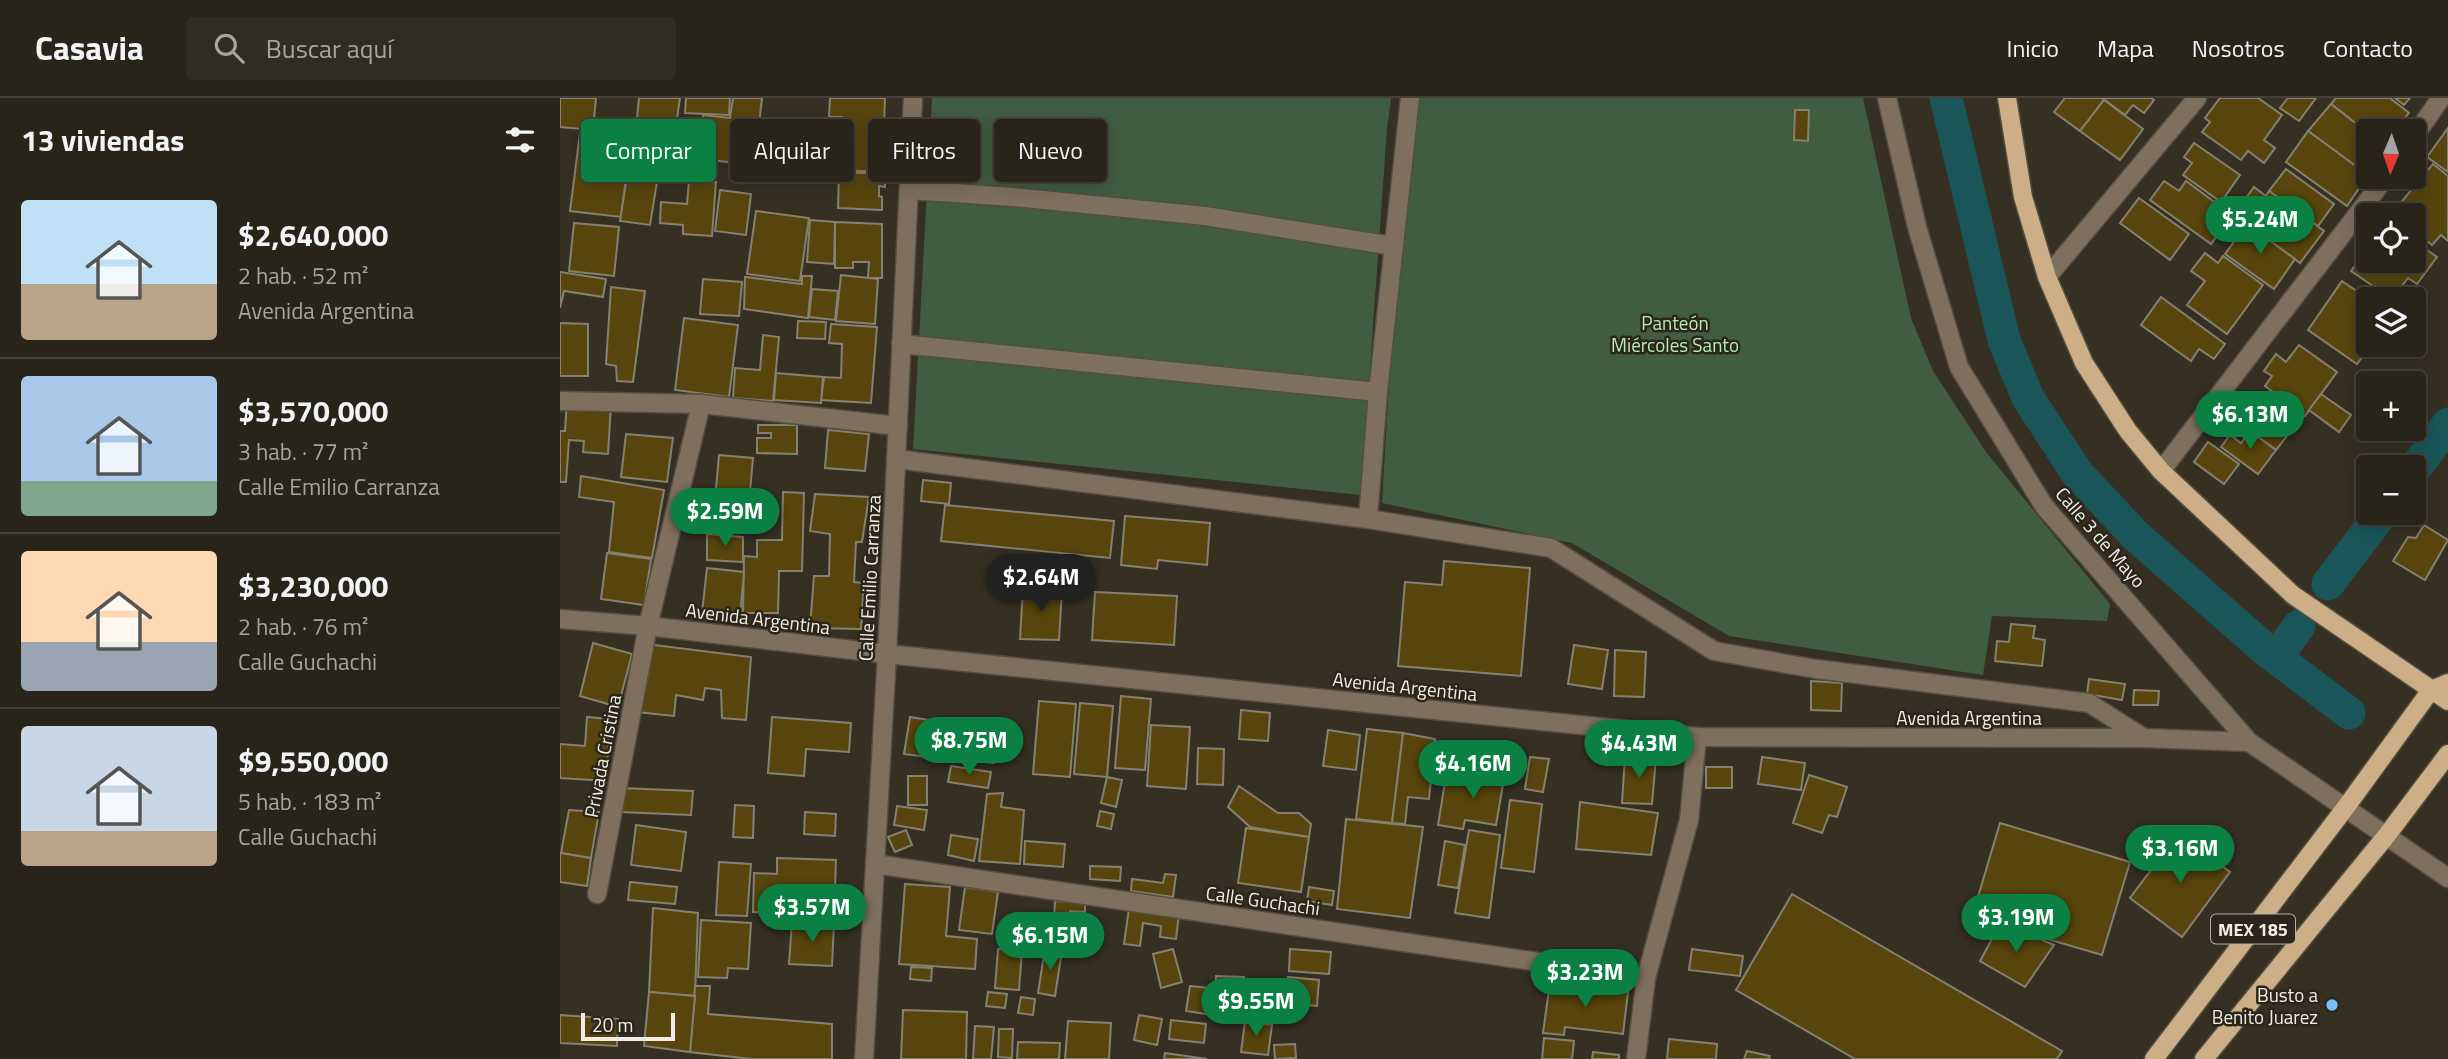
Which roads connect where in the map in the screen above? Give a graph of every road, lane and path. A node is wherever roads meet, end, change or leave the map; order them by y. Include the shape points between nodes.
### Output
1 (913, 98) edge
2 (1410, 98) edge
3 (1887, 98) edge
4 (2007, 98) edge
5 (2197, 98) edge
6 (2441, 98) edge
7 (2426, 119) edge
8 (2377, 189) edge
9 (909, 190) junction
10 (1393, 246) junction
11 (2048, 277) junction
12 (901, 344) junction
13 (1378, 392) junction
14 (560, 401) edge
15 (701, 404) junction
16 (898, 426) junction
17 (896, 459) junction
18 (2161, 471) junction
19 (1368, 519) junction
20 (560, 619) edge
21 (648, 626) junction
22 (887, 654) junction
23 (2440, 686) edge
24 (2448, 701) edge
25 (1697, 737) junction
26 (2144, 738) junction
27 (2249, 742) junction
28 (2447, 754) edge
29 (2350, 803) junction
30 (2391, 829) junction
31 (875, 864) junction
32 (2448, 878) edge
33 (597, 894) dead end
34 (1646, 978) junction
35 (864, 1059) edge
36 (1636, 1059) edge
37 (2154, 1059) edge
38 (2204, 1059) edge

1 - 9 street, Calle Emilio Carranza
2 - 10 street
3 - 27 street, Calle 3 de Mayo via 1917,227 1959,367 2043,506
4 - 11 main road via 2023,197
5 - 11 street
6 - 7 street
8 - 18 street
9 - 10 street via 1205,216
9 - 12 street, Calle Emilio Carranza
10 - 13 street
11 - 18 main road via 2084,363 2128,431
12 - 13 street
12 - 16 street, Calle Emilio Carranza
13 - 19 street
14 - 15 street
15 - 16 street
15 - 21 street, Privada Cristina
16 - 17 street, Calle Emilio Carranza
17 - 19 street
17 - 22 street, Calle Emilio Carranza
18 - 23 main road via 2292,595
19 - 26 street via 1551,548 1714,651 1816,670 2089,702
20 - 21 street, Avenida Argentina
21 - 22 street, Avenida Argentina
21 - 33 street, Privada Cristina
22 - 25 street, Avenida Argentina
22 - 31 street, Calle Emilio Carranza
23 - 24 main road
23 - 29 main road, MEX 185
25 - 26 street, Avenida Argentina
25 - 34 street via 1689,820
26 - 27 street, Avenida Argentina
27 - 29 street, Calle 3 de Mayo
28 - 30 main road, MEX 185
29 - 30 street, Calle 3 de Mayo
29 - 37 main road, MEX 185
30 - 32 street, Calle 3 de Mayo
30 - 38 main road, MEX 185
31 - 34 street, Calle Guchachi
31 - 35 street, Calle Emilio Carranza
34 - 36 street

